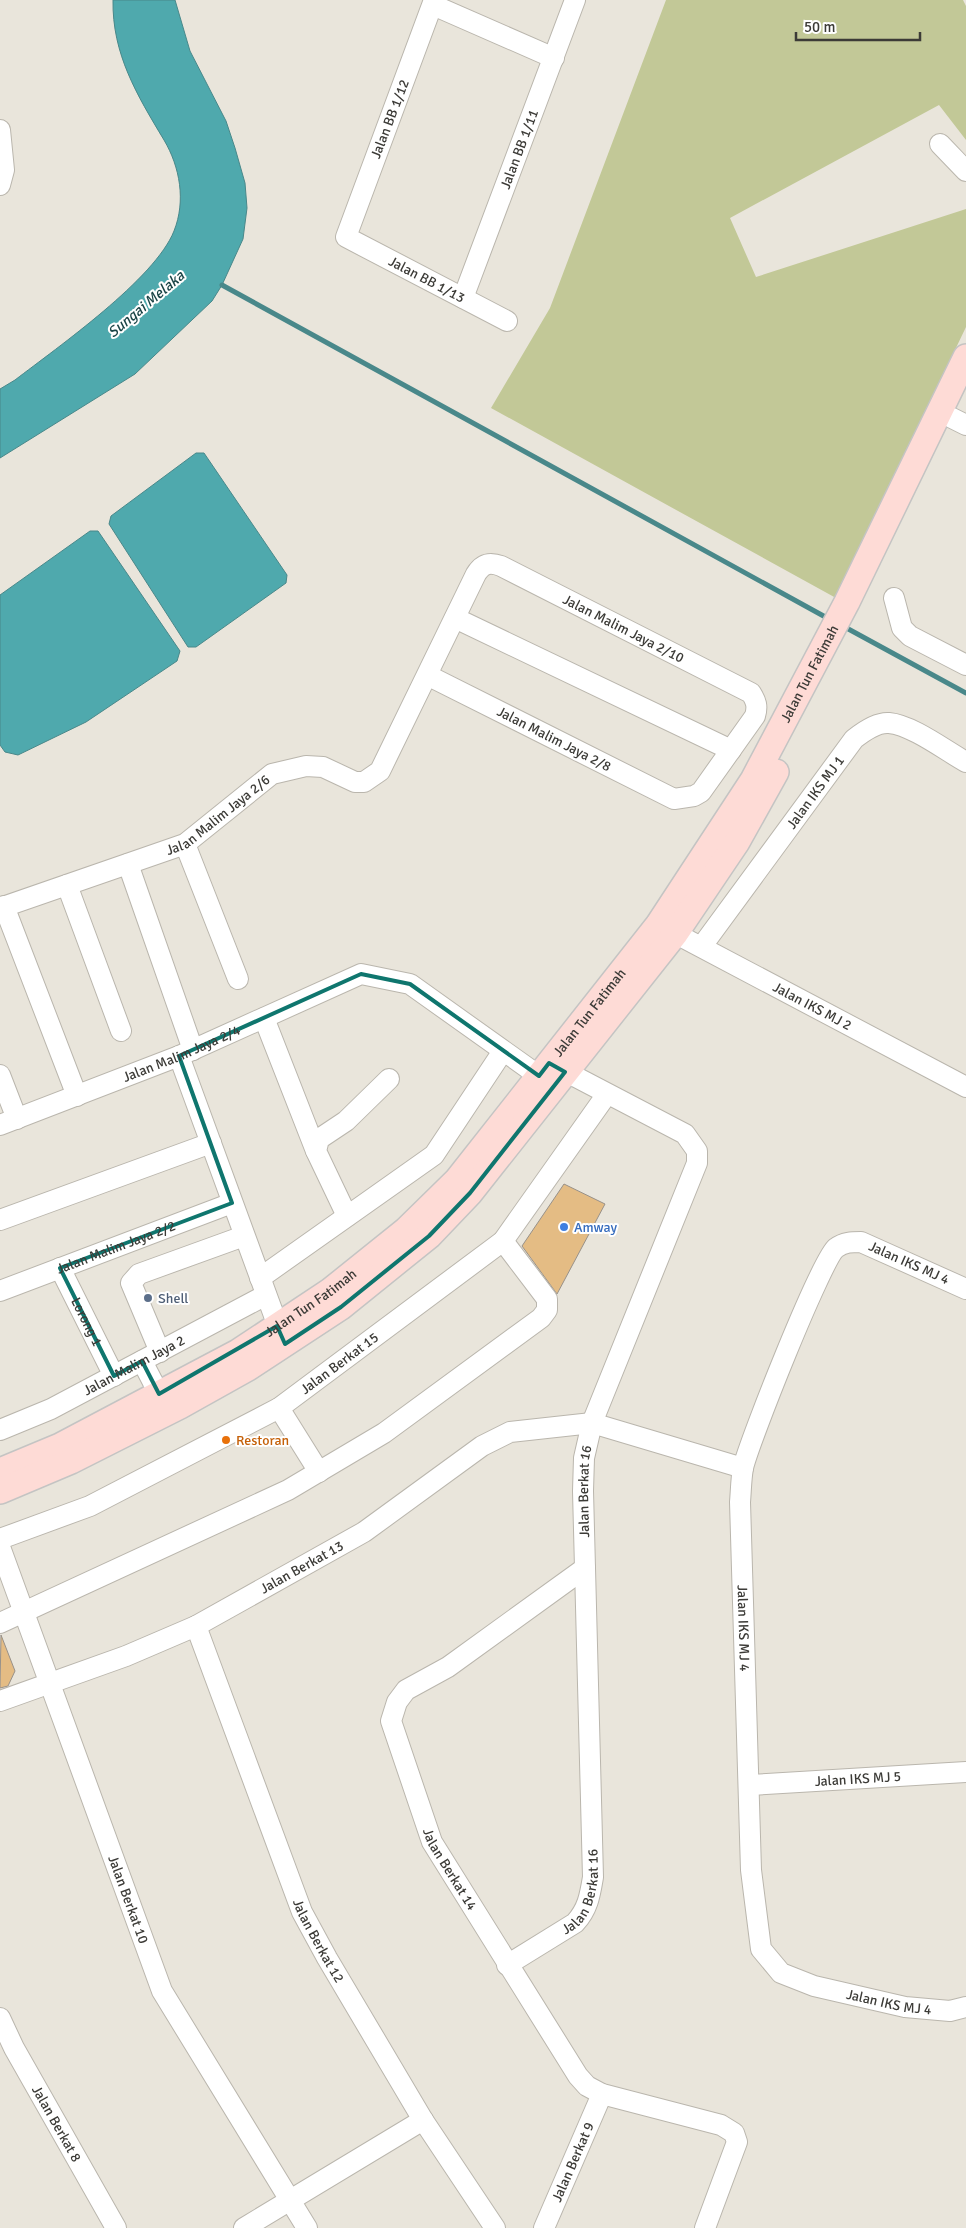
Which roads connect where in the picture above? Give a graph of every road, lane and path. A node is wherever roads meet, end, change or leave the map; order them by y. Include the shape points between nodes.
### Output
1 (574, 0) edge
2 (434, 2) edge
3 (554, 58) junction
4 (0, 130) edge
5 (940, 144) dead end
6 (966, 171) edge
7 (0, 185) edge
8 (346, 238) joint
9 (463, 298) junction
10 (508, 321) dead end
11 (966, 358) edge
12 (966, 388) edge
13 (959, 421) edge
14 (486, 564) joint
15 (894, 598) dead end
16 (854, 606) junction
17 (455, 618) junction
18 (966, 665) edge
19 (427, 675) junction
20 (731, 750) junction
21 (966, 762) edge
22 (185, 844) junction
23 (128, 864) junction
24 (67, 885) junction
25 (2, 907) edge
26 (667, 929) junction
27 (702, 946) junction
28 (361, 974) joint
29 (238, 979) dead end
30 (264, 1018) junction
31 (120, 1031) dead end
32 (503, 1051) junction
33 (186, 1053) junction
34 (551, 1070) junction
35 (0, 1075) edge
36 (388, 1079) dead end
37 (966, 1087) edge
38 (607, 1094) junction
39 (77, 1096) junction
40 (8, 1122) edge
41 (211, 1143) junction
42 (316, 1151) junction
43 (232, 1203) junction
44 (347, 1216) junction
45 (0, 1220) edge
46 (244, 1236) junction
47 (503, 1241) junction
48 (60, 1268) junction
49 (263, 1287) junction
50 (966, 1288) edge
51 (0, 1291) edge
52 (281, 1335) junction
53 (160, 1352) junction
54 (142, 1361) junction
55 (114, 1376) junction
56 (159, 1394) junction
57 (278, 1408) junction
58 (592, 1423) junction
59 (0, 1430) edge
60 (743, 1468) junction
61 (0, 1470) edge
62 (319, 1472) junction
63 (0, 1491) edge
64 (0, 1539) edge
65 (0, 1547) edge
66 (585, 1568) junction
67 (23, 1614) junction
68 (0, 1623) edge
69 (196, 1626) junction
70 (49, 1683) junction
71 (0, 1701) edge
72 (966, 1772) edge
73 (750, 1785) junction
74 (507, 1964) junction
75 (966, 2008) edge
76 (0, 2018) edge
77 (602, 2094) junction
78 (423, 2120) junction
79 (290, 2201) junction
80 (116, 2228) edge
81 (244, 2228) edge
82 (307, 2228) edge
83 (495, 2228) edge
84 (544, 2228) edge
85 (705, 2228) edge

1 - 3 street, Jalan BB 1/11
2 - 3 street
2 - 8 street, Jalan BB 1/12
3 - 9 street, Jalan BB 1/11
4 - 7 street via 4,170
5 - 6 street
8 - 9 street, Jalan BB 1/13
9 - 10 street, Jalan BB 1/13
11 - 16 main road, Jalan Tun Fatimah
12 - 13 main road, Jalan Tun Fatimah
13 - 16 main road, Jalan Tun Fatimah
14 - 17 street, Jalan Malim Jaya 2/6 via 480,567
14 - 20 street, Jalan Malim Jaya 2/10 via 501,566 751,693 756,701 755,716
15 - 18 street via 906,632
16 - 26 main road, Jalan Tun Fatimah via 760,803 737,842
17 - 19 street, Jalan Malim Jaya 2/6
17 - 20 street
19 - 20 street, Jalan Malim Jaya 2/8 via 674,798 701,792
19 - 22 street, Jalan Malim Jaya 2/6 via 380,771 370,778 355,782 323,767 306,766 272,774
21 - 27 street, Jalan IKS MJ 1 via 910,730 889,723 868,728 854,738
22 - 23 street, Jalan Malim Jaya 2/6
22 - 29 street
23 - 24 street, Jalan Malim Jaya 2/6
23 - 33 street
24 - 25 street, Jalan Malim Jaya 2/6
24 - 31 street
25 - 39 street
26 - 27 street, Jalan IKS MJ 2
26 - 34 main road, Jalan Tun Fatimah
27 - 37 street, Jalan IKS MJ 2
28 - 30 street, Jalan Malim Jaya 2/4
28 - 32 street, Jalan Berkat 16 via 410,984
30 - 33 street, Jalan Malim Jaya 2/4
30 - 42 street
32 - 34 street, Jalan Berkat 16
32 - 44 street, Jalan Malim Jaya 2 via 434,1155
33 - 39 street, Jalan Malim Jaya 2/4
33 - 41 street
34 - 38 street, Jalan Berkat 16
34 - 52 main road, Jalan Tun Fatimah via 457,1180 416,1221
35 - 40 street
36 - 42 street via 346,1122 319,1139
38 - 47 street, Jalan Berkat 15
38 - 58 street, Jalan Berkat 16 via 685,1134 697,1151 697,1163
39 - 40 street, Jalan Malim Jaya 2/4
41 - 43 street
41 - 45 street
42 - 44 street
43 - 46 street
43 - 48 street, Jalan Malim Jaya 2/2
44 - 49 street, Jalan Malim Jaya 2
46 - 49 street
46 - 53 street via 133,1279 131,1283
47 - 57 street, Jalan Berkat 15
47 - 62 street via 547,1299 542,1318 384,1433
48 - 51 street, Jalan Malim Jaya 2/2
48 - 55 street, Lorong 1
49 - 52 street
49 - 53 street, Jalan Malim Jaya 2
50 - 60 street, Jalan IKS MJ 4 via 861,1242 846,1242 836,1248 828,1256 814,1287
52 - 56 main road, Jalan Tun Fatimah via 238,1352
52 - 63 main road, Jalan Tun Fatimah via 248,1368 180,1406 71,1462
53 - 54 street, Jalan Malim Jaya 2
54 - 55 street, Jalan Malim Jaya 2
54 - 56 street
55 - 59 street, Jalan Malim Jaya 2 via 42,1414
56 - 61 main road, Jalan Tun Fatimah via 60,1446
57 - 62 street
57 - 64 street, Jalan Berkat 15 via 90,1506
58 - 60 street
58 - 66 street, Jalan Berkat 16 via 583,1474
58 - 69 street, Jalan Berkat 13 via 520,1430 495,1438 364,1532
60 - 73 street, Jalan IKS MJ 4 via 740,1502
62 - 67 street via 288,1490
65 - 67 street, Jalan Berkat 10
66 - 74 street, Jalan Berkat 16 via 593,1877 588,1903 575,1923
66 - 74 street, Jalan Berkat 14 via 448,1667 406,1690 397,1702 391,1721 432,1842
67 - 68 street
67 - 70 street, Jalan Berkat 10
69 - 70 street, Jalan Berkat 13 via 126,1656
69 - 78 street, Jalan Berkat 12 via 302,1912
70 - 71 street, Jalan Berkat 13
70 - 79 street, Jalan Berkat 10 via 162,1991
72 - 73 street, Jalan IKS MJ 5
73 - 75 street, Jalan IKS MJ 4 via 751,1870 761,1949 781,1972 814,1986 905,2007
74 - 77 street, Jalan Berkat 14 via 578,2076 587,2086
76 - 80 street, Jalan Berkat 8
77 - 84 street, Jalan Berkat 9
77 - 85 street, Jalan Berkat 14 via 721,2125 734,2133 737,2142
78 - 79 street
78 - 83 street, Jalan Berkat 12
79 - 81 street
79 - 82 street, Jalan Berkat 10

